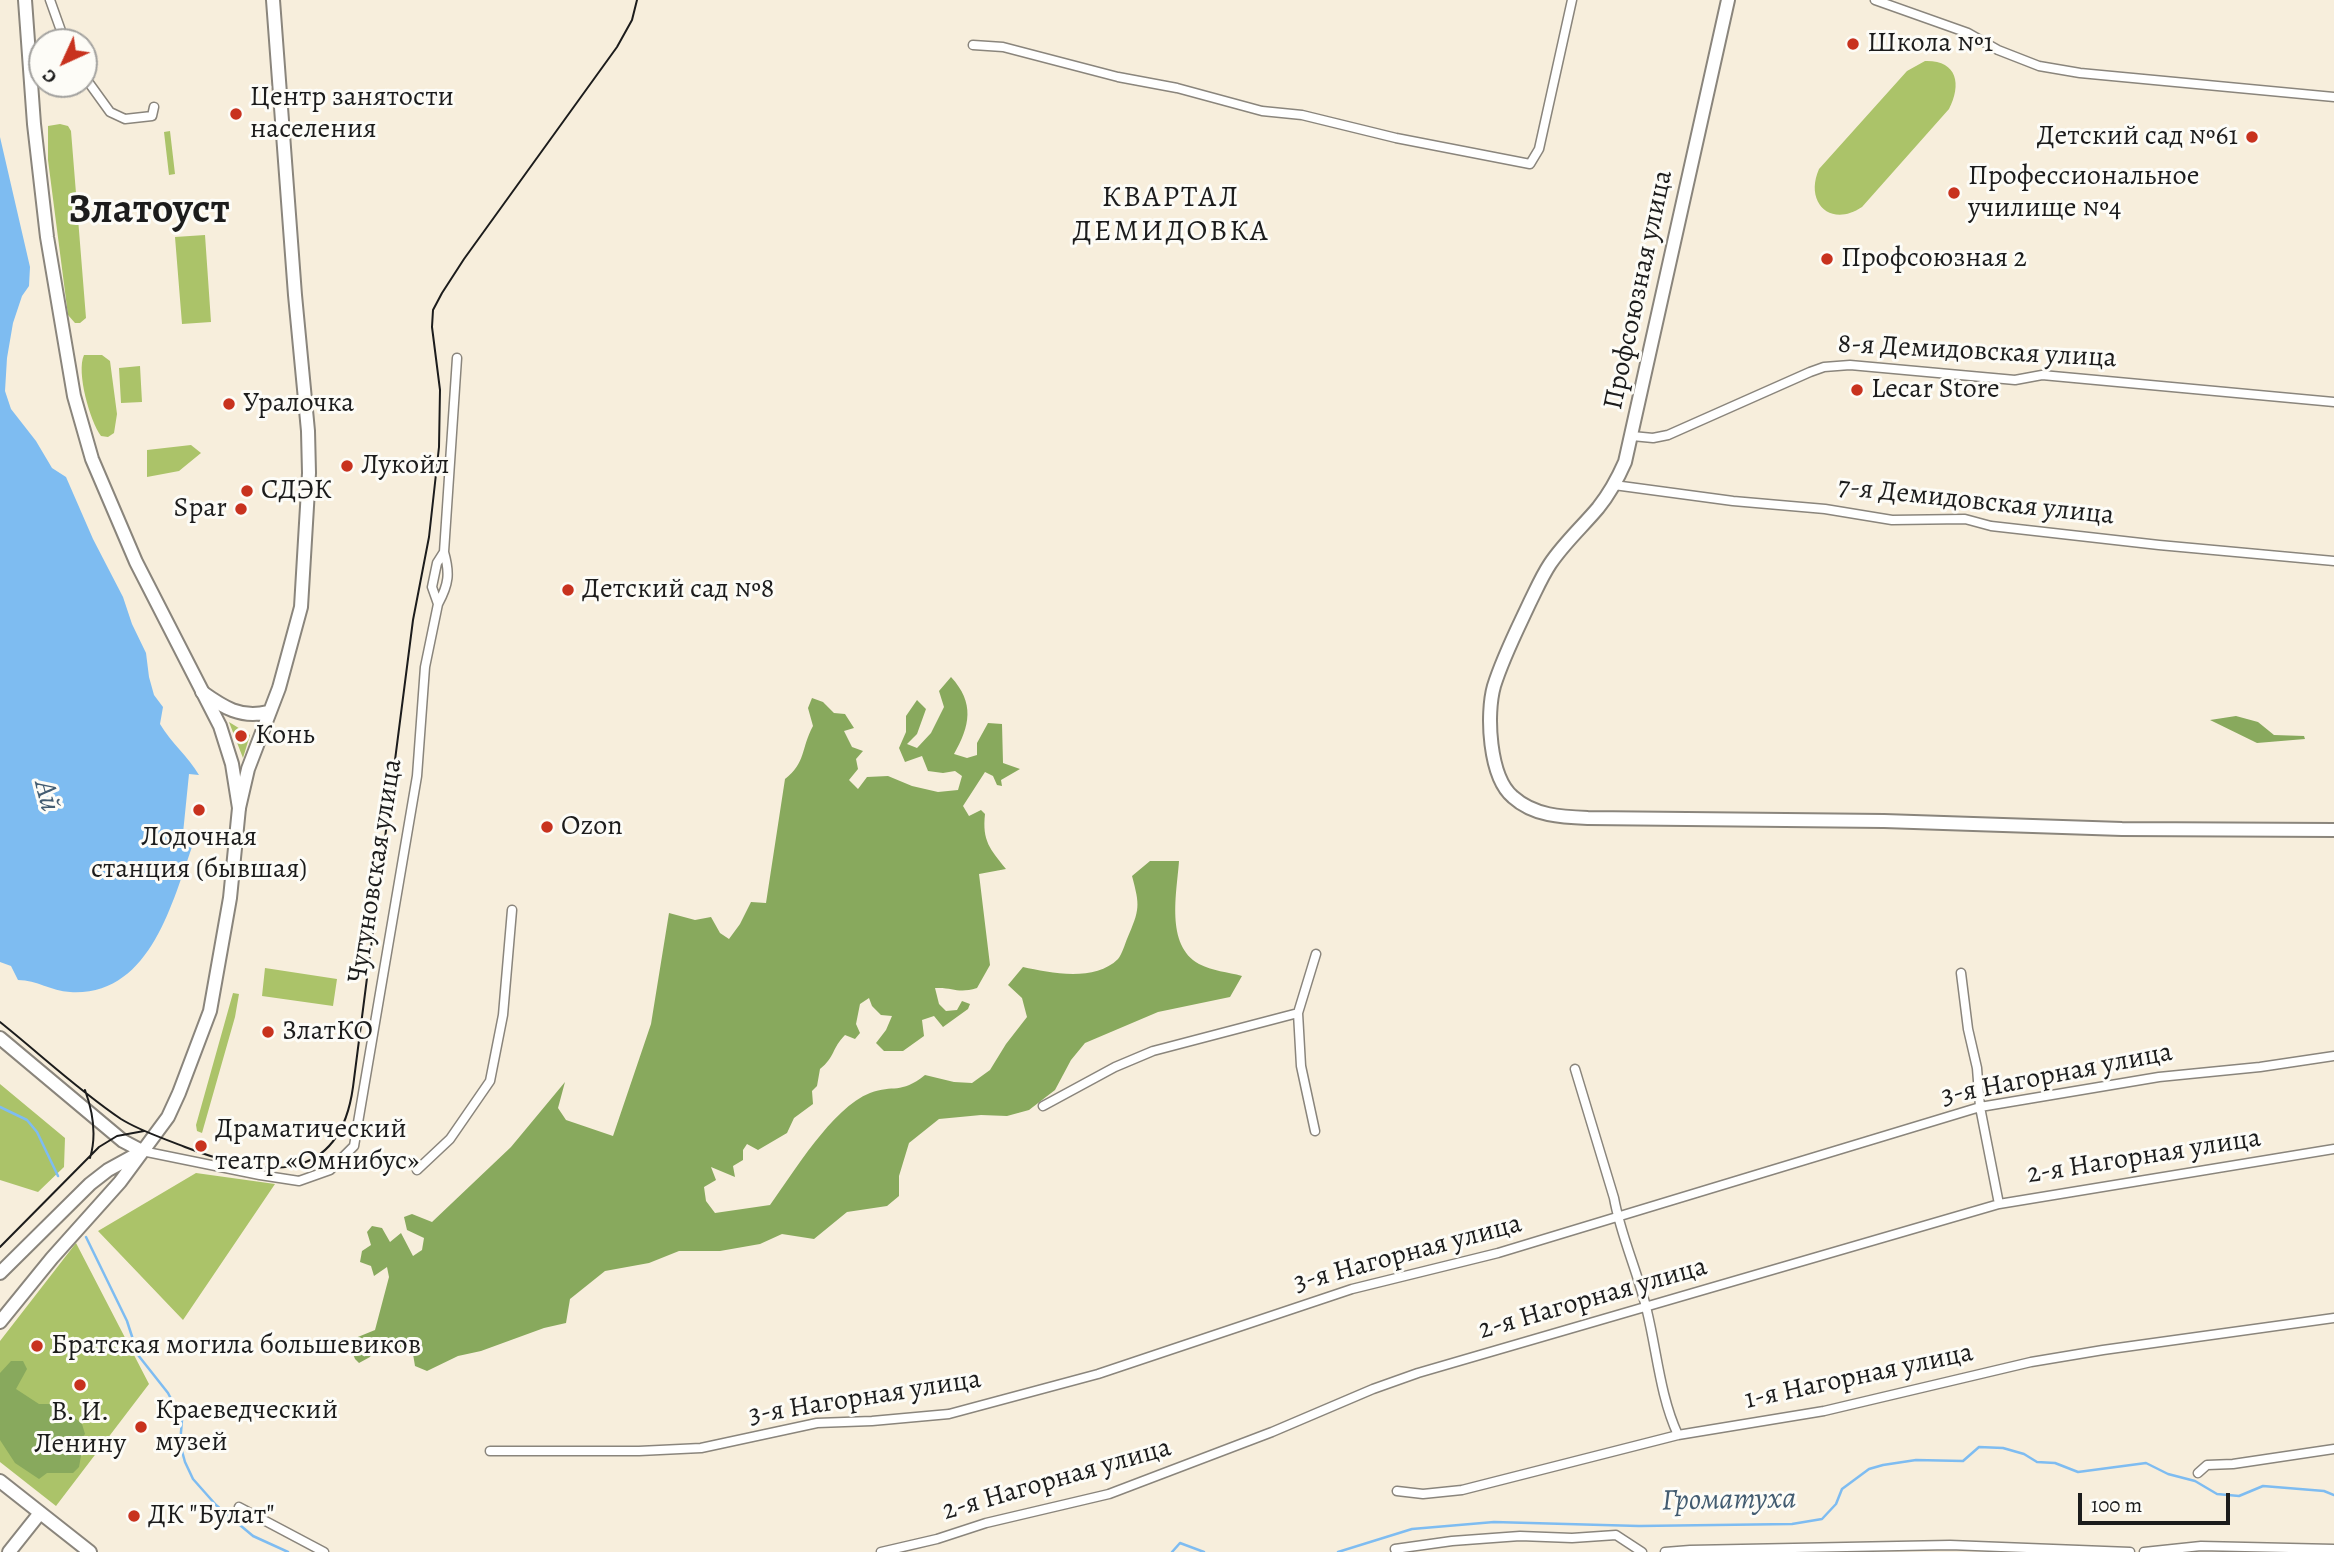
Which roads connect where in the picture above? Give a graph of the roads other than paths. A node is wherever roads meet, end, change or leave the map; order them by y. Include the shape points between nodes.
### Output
1 (25, 0) edge
2 (50, 0) edge
3 (273, 0) edge
4 (1572, 0) edge
5 (1728, 0) edge
6 (1875, 0) edge
7 (60, 28) edge
8 (973, 45) dead end
9 (98, 95) edge
10 (2334, 97) edge
11 (154, 107) dead end
12 (457, 358) dead end
13 (2334, 402) edge
14 (1632, 436) junction
15 (1614, 485) junction
16 (444, 552) junction
17 (2334, 561) edge
18 (438, 604) junction
19 (202, 692) junction
20 (268, 712) junction
21 (239, 808) junction
22 (2334, 830) edge
23 (512, 910) dead end
24 (1316, 954) dead end
25 (1961, 973) dead end
26 (1298, 1013) junction
27 (0, 1038) edge
28 (2334, 1056) edge
29 (1575, 1069) dead end
30 (1042, 1106) dead end
31 (1980, 1107) junction
32 (1315, 1131) dead end
33 (2334, 1149) edge
34 (142, 1151) junction
35 (417, 1170) dead end
36 (1999, 1204) junction
37 (1618, 1219) junction
38 (0, 1273) edge
39 (1647, 1308) junction
40 (2334, 1318) edge
41 (0, 1322) edge
42 (1678, 1435) junction
43 (2334, 1449) edge
44 (490, 1451) dead end
45 (2198, 1473) dead end
46 (0, 1481) edge
47 (1397, 1491) dead end
48 (239, 1507) dead end
49 (40, 1513) junction
50 (1395, 1549) dead end
51 (2334, 1549) edge
52 (9, 1552) edge
53 (89, 1552) edge
54 (324, 1552) edge
55 (881, 1552) edge
56 (1642, 1552) edge
57 (1665, 1552) edge
58 (2130, 1552) edge
59 (2144, 1552) edge

1 - 19 main road via 47,237 74,396 93,459 136,562
2 - 7 street
3 - 20 main road via 309,461 301,607
4 - 8 street via 1539,149 1530,164 1302,115 1262,111 1003,47
5 - 14 main road, Профсоюзная улица
6 - 10 street via 1968,33 2039,66
9 - 11 street via 110,112 124,119 152,116
12 - 16 street, Чугуновская улица
13 - 14 street, 8-я Демидовская улица via 2042,375 2015,380 1850,365 1810,372 1668,435
14 - 15 main road, Профсоюзная улица
15 - 17 street, 7-я Демидовская улица via 1892,520 1965,519 1991,526
15 - 22 main road, Профсоюзная улица via 1548,567 1494,688 1490,723 1499,780 1524,806 1541,813 1588,818
16 - 18 street, Чугуновская улица via 449,570
16 - 18 street, Чугуновская улица via 432,587
18 - 34 street, Чугуновская улица via 425,667 415,789 354,1146 330,1170 299,1181
19 - 20 main road via 235,712
19 - 21 main road via 220,726
20 - 21 main road
21 - 34 main road via 230,898 210,1011 168,1117
23 - 35 street via 491,1081 450,1139
24 - 26 street
25 - 31 street
26 - 30 street via 1153,1051
26 - 32 street via 1301,1066
27 - 34 main road via 123,1141
28 - 31 street, 3-я Нагорная улица via 2159,1077
29 - 37 street
31 - 36 street
31 - 37 street, 3-я Нагорная улица
33 - 36 street, 2-я Нагорная улица
34 - 38 main road via 90,1184
34 - 41 main road
36 - 39 street, 2-я Нагорная улица
37 - 39 street
37 - 44 street, 3-я Нагорная улица via 1352,1289 1098,1374 949,1414 817,1423 701,1448
39 - 42 street via 1667,1410
39 - 55 street, 2-я Нагорная улица via 1418,1373 1109,1494
40 - 42 street, 1-я Нагорная улица via 2031,1362 1824,1411
42 - 47 street, 1-я Нагорная улица via 1462,1490
43 - 45 street via 2207,1465
46 - 49 main road
48 - 54 street
49 - 52 main road
49 - 53 main road
50 - 56 street via 1520,1536 1616,1535
51 - 59 street via 2201,1546
57 - 58 street via 1950,1545

